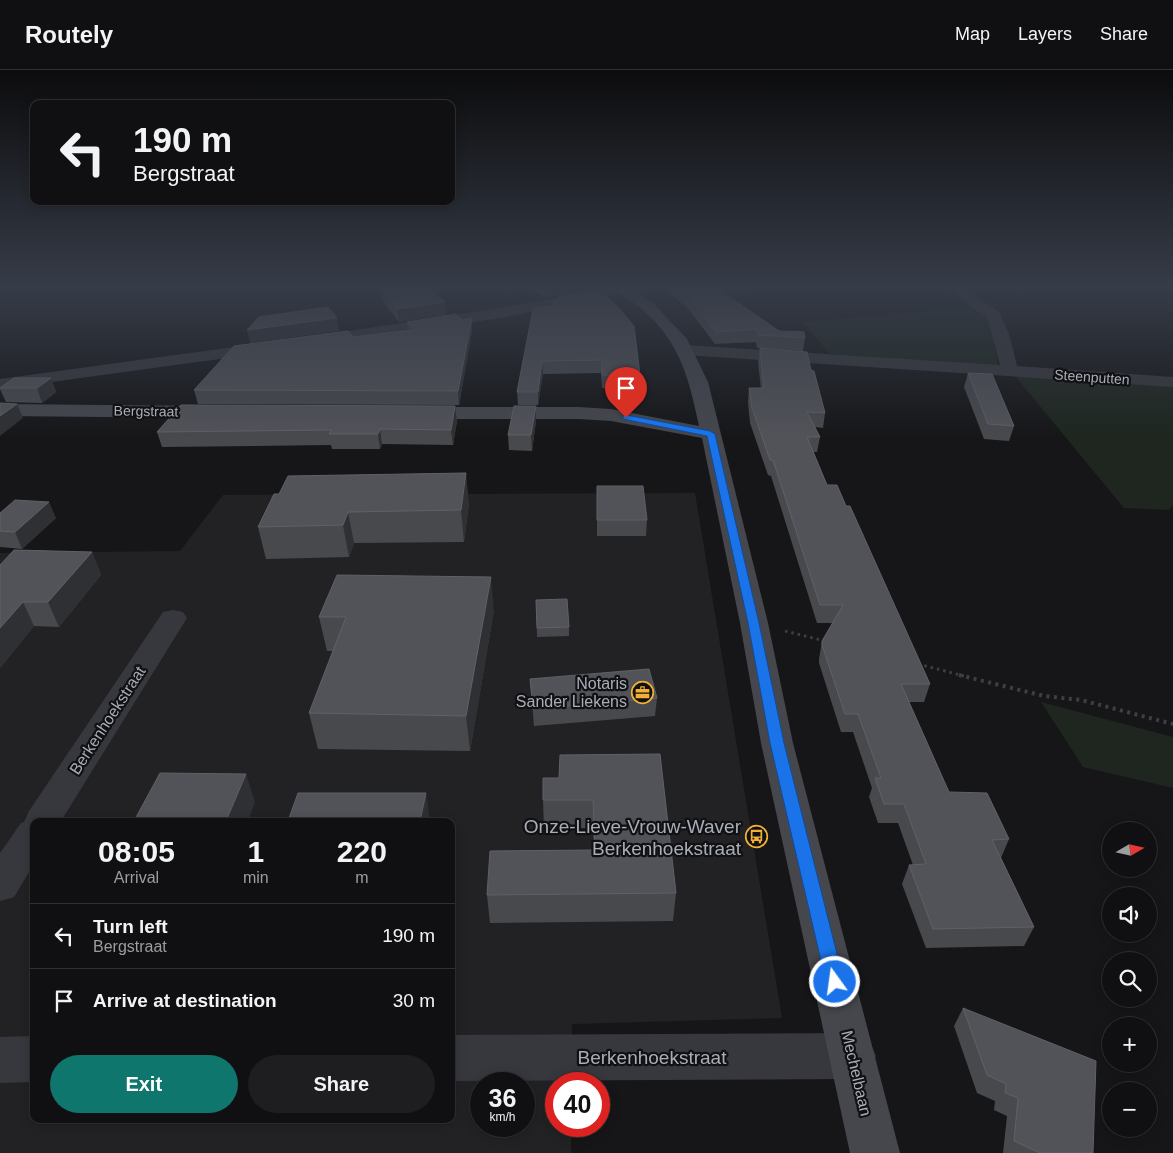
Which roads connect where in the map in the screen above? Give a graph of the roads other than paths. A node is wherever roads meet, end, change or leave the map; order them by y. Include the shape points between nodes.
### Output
1 (340, 338) edge
2 (678, 338) edge
3 (1002, 338) edge
4 (305, 343) edge
5 (276, 346) edge
6 (685, 350) junction
7 (1010, 372) junction
8 (1173, 382) edge
9 (0, 384) edge
10 (0, 410) edge
11 (236, 412) edge
12 (402, 413) edge
13 (710, 434) junction
14 (173, 618) dead end
15 (44, 818) edge
16 (30, 839) edge
17 (0, 886) edge
18 (853, 1056) junction
19 (455, 1058) edge
20 (30, 1059) edge
21 (0, 1060) edge
22 (875, 1153) edge

1 - 4 street
2 - 6 street, Mechelbaan
3 - 7 street
5 - 9 street
6 - 7 street, Steenputten
6 - 13 street, Mechelbaan via 699,382
7 - 8 street, Steenputten
10 - 11 street, Bergstraat
12 - 13 street via 611,415
13 - 18 street, Mechelbaan via 754,623 777,743
14 - 15 street, Berkenhoekstraat
16 - 17 street
18 - 19 street, Berkenhoekstraat
18 - 22 street, Mechelbaan
20 - 21 street

